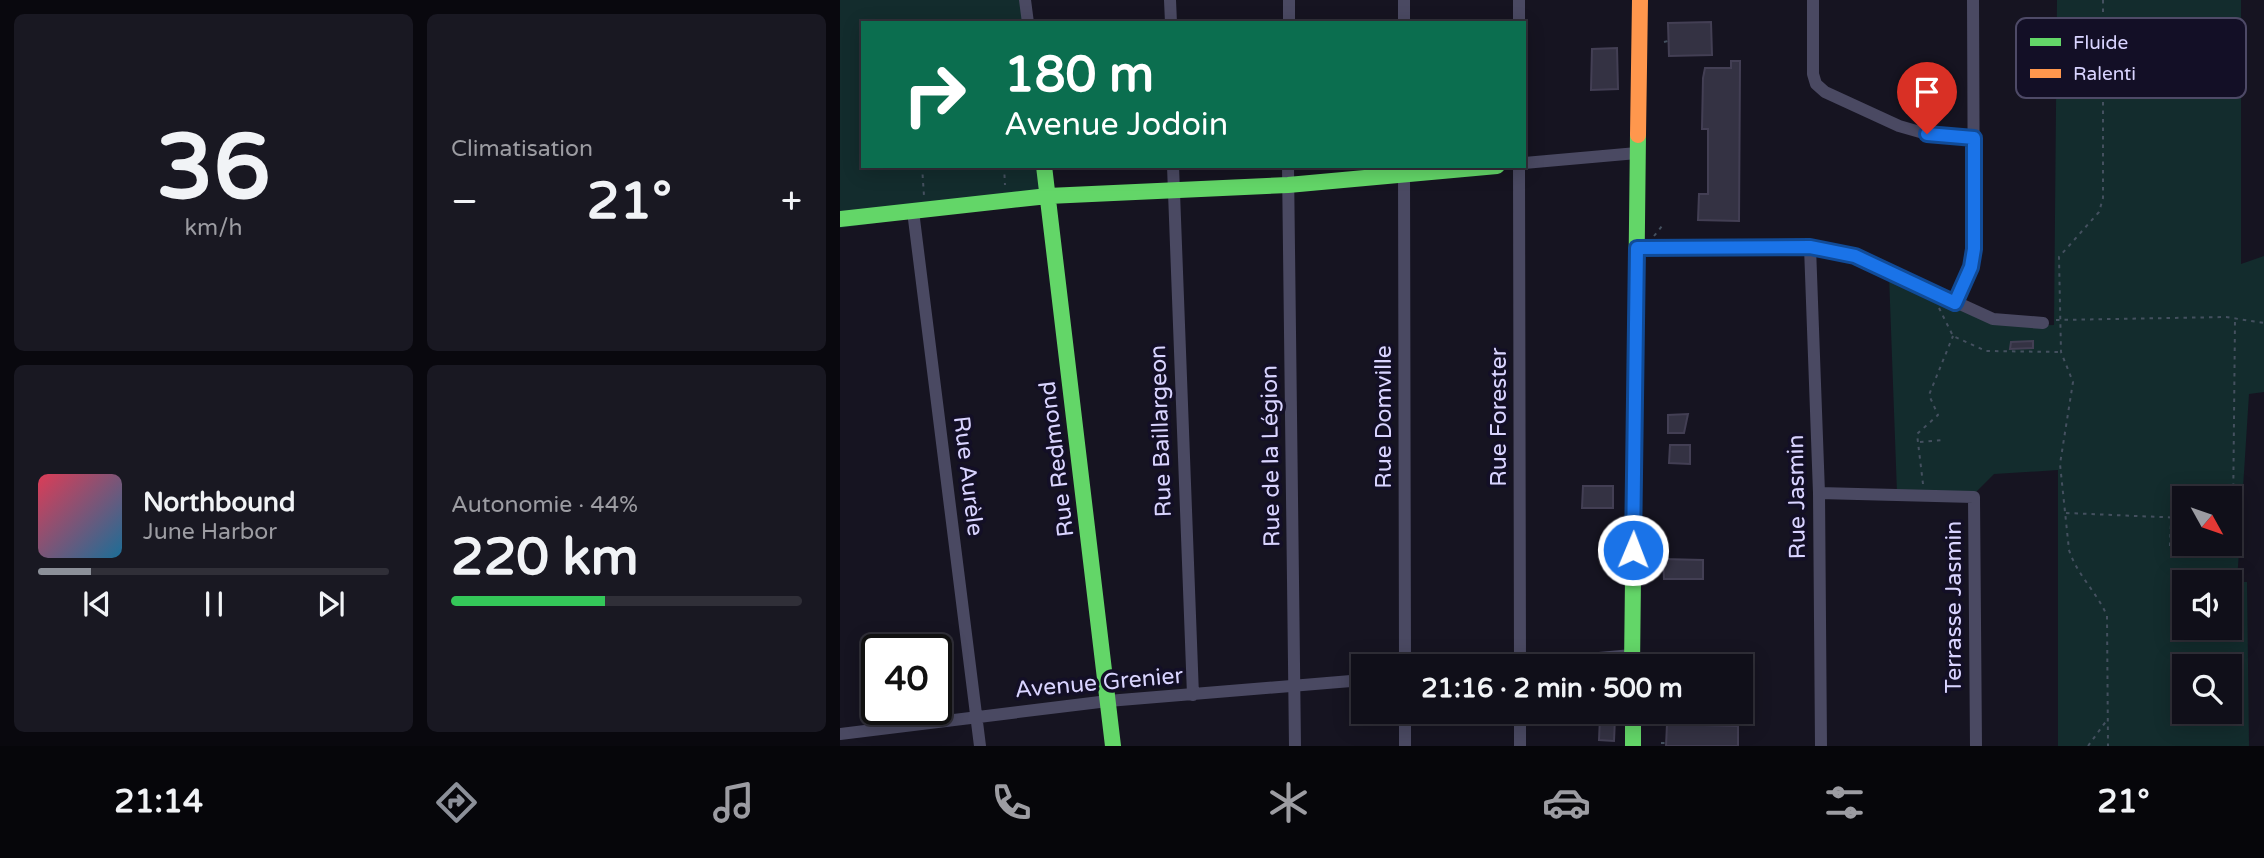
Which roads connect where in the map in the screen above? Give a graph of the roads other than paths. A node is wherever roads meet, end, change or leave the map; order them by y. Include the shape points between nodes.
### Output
1 (1025, 0) edge
2 (1170, 0) edge
3 (1289, 0) edge
4 (1404, 0) edge
5 (1519, 0) edge
6 (1640, 0) edge
7 (1813, 0) edge
8 (1973, 0) edge
9 (1028, 21) edge
10 (1171, 21) edge
11 (1289, 21) edge
12 (1404, 21) edge
13 (1519, 21) edge
14 (1974, 138) junction
15 (1637, 153) junction
16 (1526, 163) edge
17 (1045, 168) edge
18 (1172, 168) edge
19 (1288, 168) edge
20 (1460, 168) edge
21 (1519, 168) edge
22 (1405, 171) edge
23 (1288, 185) junction
24 (1173, 192) junction
25 (1048, 195) junction
26 (919, 211) junction
27 (840, 219) edge
28 (1810, 247) junction
29 (1637, 248) junction
30 (1955, 303) junction
31 (2043, 323) dead end
32 (1819, 493) junction
33 (1405, 654) edge
34 (1520, 654) edge
35 (1632, 654) edge
36 (1351, 681) edge
37 (1295, 688) junction
38 (1192, 695) junction
39 (1108, 701) junction
40 (978, 716) junction
41 (1405, 724) edge
42 (1520, 724) edge
43 (1633, 724) edge
44 (840, 734) edge
45 (981, 746) edge
46 (1113, 746) edge
47 (1295, 746) edge
48 (1405, 746) edge
49 (1520, 746) edge
50 (1633, 746) edge
51 (1821, 746) edge
52 (1976, 746) edge

1 - 9 street
2 - 10 street
3 - 11 street
4 - 12 street
5 - 13 street
6 - 15 street
7 - 14 street via 1813,74 1825,92 1899,127
8 - 14 street
14 - 30 street via 1974,249
15 - 16 street
15 - 29 street
17 - 25 street, Rue Redmond
18 - 24 street, Rue Baillargeon
19 - 23 street, Rue de la Légion
20 - 22 street
21 - 34 street, Rue Forester
22 - 23 street
22 - 33 street, Rue Domville
23 - 24 street
23 - 37 street, Rue de la Légion
24 - 25 street
24 - 38 street, Rue Baillargeon
25 - 26 street
25 - 39 street, Rue Redmond
26 - 27 street
26 - 40 street, Rue Aurèle
28 - 29 street
28 - 30 street via 1855,256
28 - 32 street, Rue Jasmin
29 - 35 street
30 - 31 street via 1993,319
32 - 51 street, Rue Jasmin
32 - 52 street, Terrasse Jasmin via 1974,497
36 - 37 street, Avenue Grenier
37 - 38 street, Avenue Grenier
37 - 47 street, Rue de la Légion
38 - 39 street, Avenue Grenier
39 - 40 street, Avenue Grenier
39 - 46 street, Rue Redmond
40 - 44 street, Avenue Grenier
40 - 45 street, Rue Aurèle
41 - 48 street
42 - 49 street
43 - 50 street

